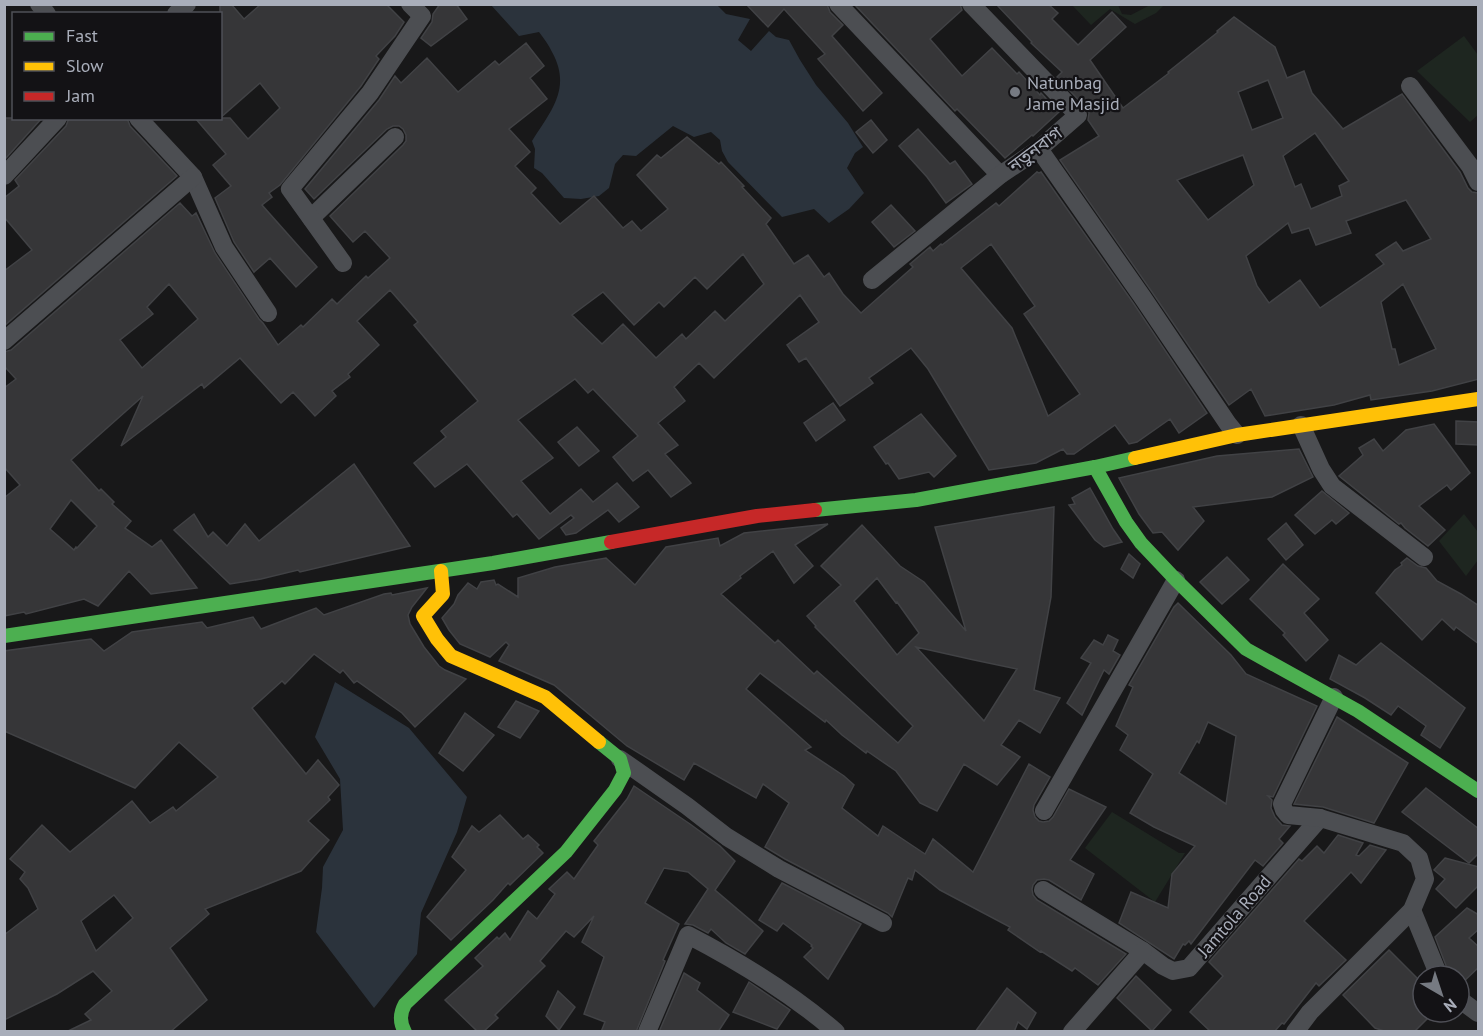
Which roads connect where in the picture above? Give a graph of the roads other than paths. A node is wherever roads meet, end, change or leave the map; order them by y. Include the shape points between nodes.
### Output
1 (410, 4) edge
2 (838, 4) edge
3 (971, 4) edge
4 (1410, 86) dead end
5 (56, 120) edge
6 (140, 120) edge
7 (395, 137) dead end
8 (1039, 149) junction
9 (1000, 175) junction
10 (4, 176) edge
11 (193, 177) junction
12 (1479, 182) edge
13 (311, 218) junction
14 (343, 263) dead end
15 (872, 280) dead end
16 (268, 314) dead end
17 (4, 341) edge
18 (1479, 399) edge
19 (1301, 425) junction
20 (1237, 435) junction
21 (1095, 467) junction
22 (1424, 557) dead end
23 (441, 571) junction
24 (1176, 580) junction
25 (4, 636) edge
26 (1334, 697) junction
27 (620, 759) junction
28 (1479, 790) edge
29 (1044, 811) dead end
30 (1320, 818) junction
31 (1043, 890) dead end
32 (1412, 910) junction
33 (883, 923) dead end
34 (1143, 951) junction
35 (1434, 964) edge
36 (405, 1032) edge
37 (647, 1032) edge
38 (836, 1032) edge
39 (1072, 1032) edge
40 (1295, 1032) edge

1 - 13 street via 422,16 370,93 290,189
2 - 9 street
3 - 8 street, নতুনবাগ via 1078,115
4 - 12 street
5 - 10 street
6 - 11 street
7 - 13 street
8 - 9 street, নতুনবাগ
8 - 20 street
9 - 15 street, নতুনবাগ
11 - 16 street via 224,247
11 - 17 street
13 - 14 street
18 - 19 street
19 - 20 street
19 - 22 street via 1332,486
20 - 21 street
21 - 23 street via 916,500 758,516
21 - 24 street via 1126,522
23 - 25 street
23 - 27 street via 443,594 423,616 451,656 545,697
24 - 26 street via 1246,649
24 - 29 street
26 - 28 street
26 - 30 street via 1282,804 1288,815
27 - 33 street via 727,837
27 - 36 street via 624,773 615,790 566,852 405,1004 400,1013
30 - 32 street via 1403,843 1419,858 1425,879
30 - 34 street, Jamtola Road via 1189,968 1173,971
31 - 34 street, Jamtola Road
32 - 35 street
32 - 40 street via 1310,1012
34 - 39 street
37 - 38 street via 688,935 736,960

